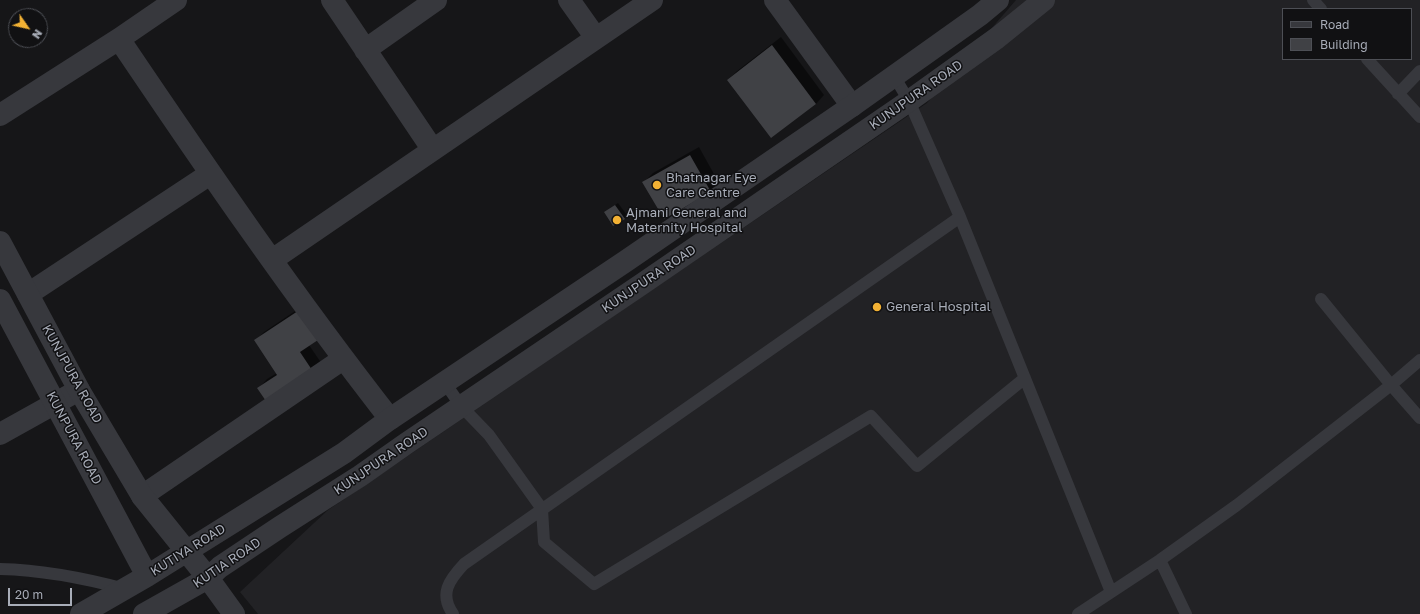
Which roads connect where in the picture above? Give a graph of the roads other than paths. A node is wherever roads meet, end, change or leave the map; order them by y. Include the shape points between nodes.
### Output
1 (176, 0) edge
2 (332, 0) edge
3 (436, 0) edge
4 (569, 0) edge
5 (652, 0) edge
6 (775, 0) edge
7 (998, 0) edge
8 (1044, 0) edge
9 (1313, 0) edge
10 (1320, 8) edge
11 (596, 38) junction
12 (119, 39) junction
13 (365, 50) junction
14 (1368, 60) edge
15 (1420, 72) edge
16 (894, 76) junction
17 (1398, 94) junction
18 (910, 101) junction
19 (852, 106) junction
20 (0, 115) edge
21 (1420, 116) edge
22 (433, 150) junction
23 (210, 174) junction
24 (960, 217) junction
25 (0, 242) edge
26 (272, 260) junction
27 (28, 294) junction
28 (1321, 299) dead end
29 (0, 300) edge
30 (343, 359) junction
31 (1420, 360) edge
32 (1025, 378) junction
33 (445, 383) junction
34 (1390, 385) junction
35 (79, 390) junction
36 (56, 404) junction
37 (461, 406) junction
38 (1420, 418) edge
39 (390, 419) junction
40 (0, 434) edge
41 (142, 496) junction
42 (308, 509) joint
43 (542, 509) junction
44 (186, 551) junction
45 (1160, 560) junction
46 (0, 569) edge
47 (147, 576) junction
48 (208, 578) junction
49 (125, 589) junction
50 (1111, 592) junction
51 (81, 614) edge
52 (144, 614) edge
53 (234, 614) edge
54 (453, 614) edge
55 (1078, 614) edge
56 (1186, 614) edge

1 - 12 street
2 - 13 street
3 - 13 street
4 - 11 street
5 - 11 street
6 - 19 street
7 - 16 street
8 - 18 street, KUNJPURA ROAD via 997,38
9 - 10 lane
11 - 22 street
12 - 20 street
12 - 23 street
13 - 22 street
14 - 17 lane
15 - 17 lane
16 - 18 lane
16 - 19 street
17 - 21 lane
18 - 24 lane
18 - 37 street, KUNJPURA ROAD
19 - 33 street
22 - 26 street
23 - 26 street
23 - 27 street
24 - 32 lane
24 - 43 lane
25 - 27 street, KUNJPURA ROAD
26 - 30 street
27 - 35 street, KUNJPURA ROAD
28 - 34 lane
29 - 36 street, KUNPURA ROAD
30 - 39 street
30 - 41 street
31 - 34 lane
32 - 43 lane via 918,466 871,416 594,584 544,542
32 - 50 lane
33 - 37 lane
33 - 39 street
34 - 38 lane
34 - 45 lane via 1237,505
35 - 36 street
35 - 41 street, KUNJPURA ROAD
36 - 40 street
36 - 47 street, KUNPURA ROAD
37 - 42 street, KUNJPURA ROAD
37 - 43 lane via 489,435
39 - 44 street, KUTIYA ROAD via 295,484
41 - 44 street, KUNJPURA ROAD
42 - 48 street, KUTIA ROAD via 220,567
43 - 54 lane via 464,564 453,576 446,591 448,606
44 - 47 street, KUTIYA ROAD
44 - 48 street, KUNJPURA ROAD
45 - 50 lane
45 - 56 lane
46 - 49 lane via 66,576
47 - 49 street, KUTIYA ROAD
48 - 52 street, KUTIA ROAD
48 - 53 street, KUNJPURA ROAD
49 - 51 street, KUTIYA ROAD
50 - 55 lane

